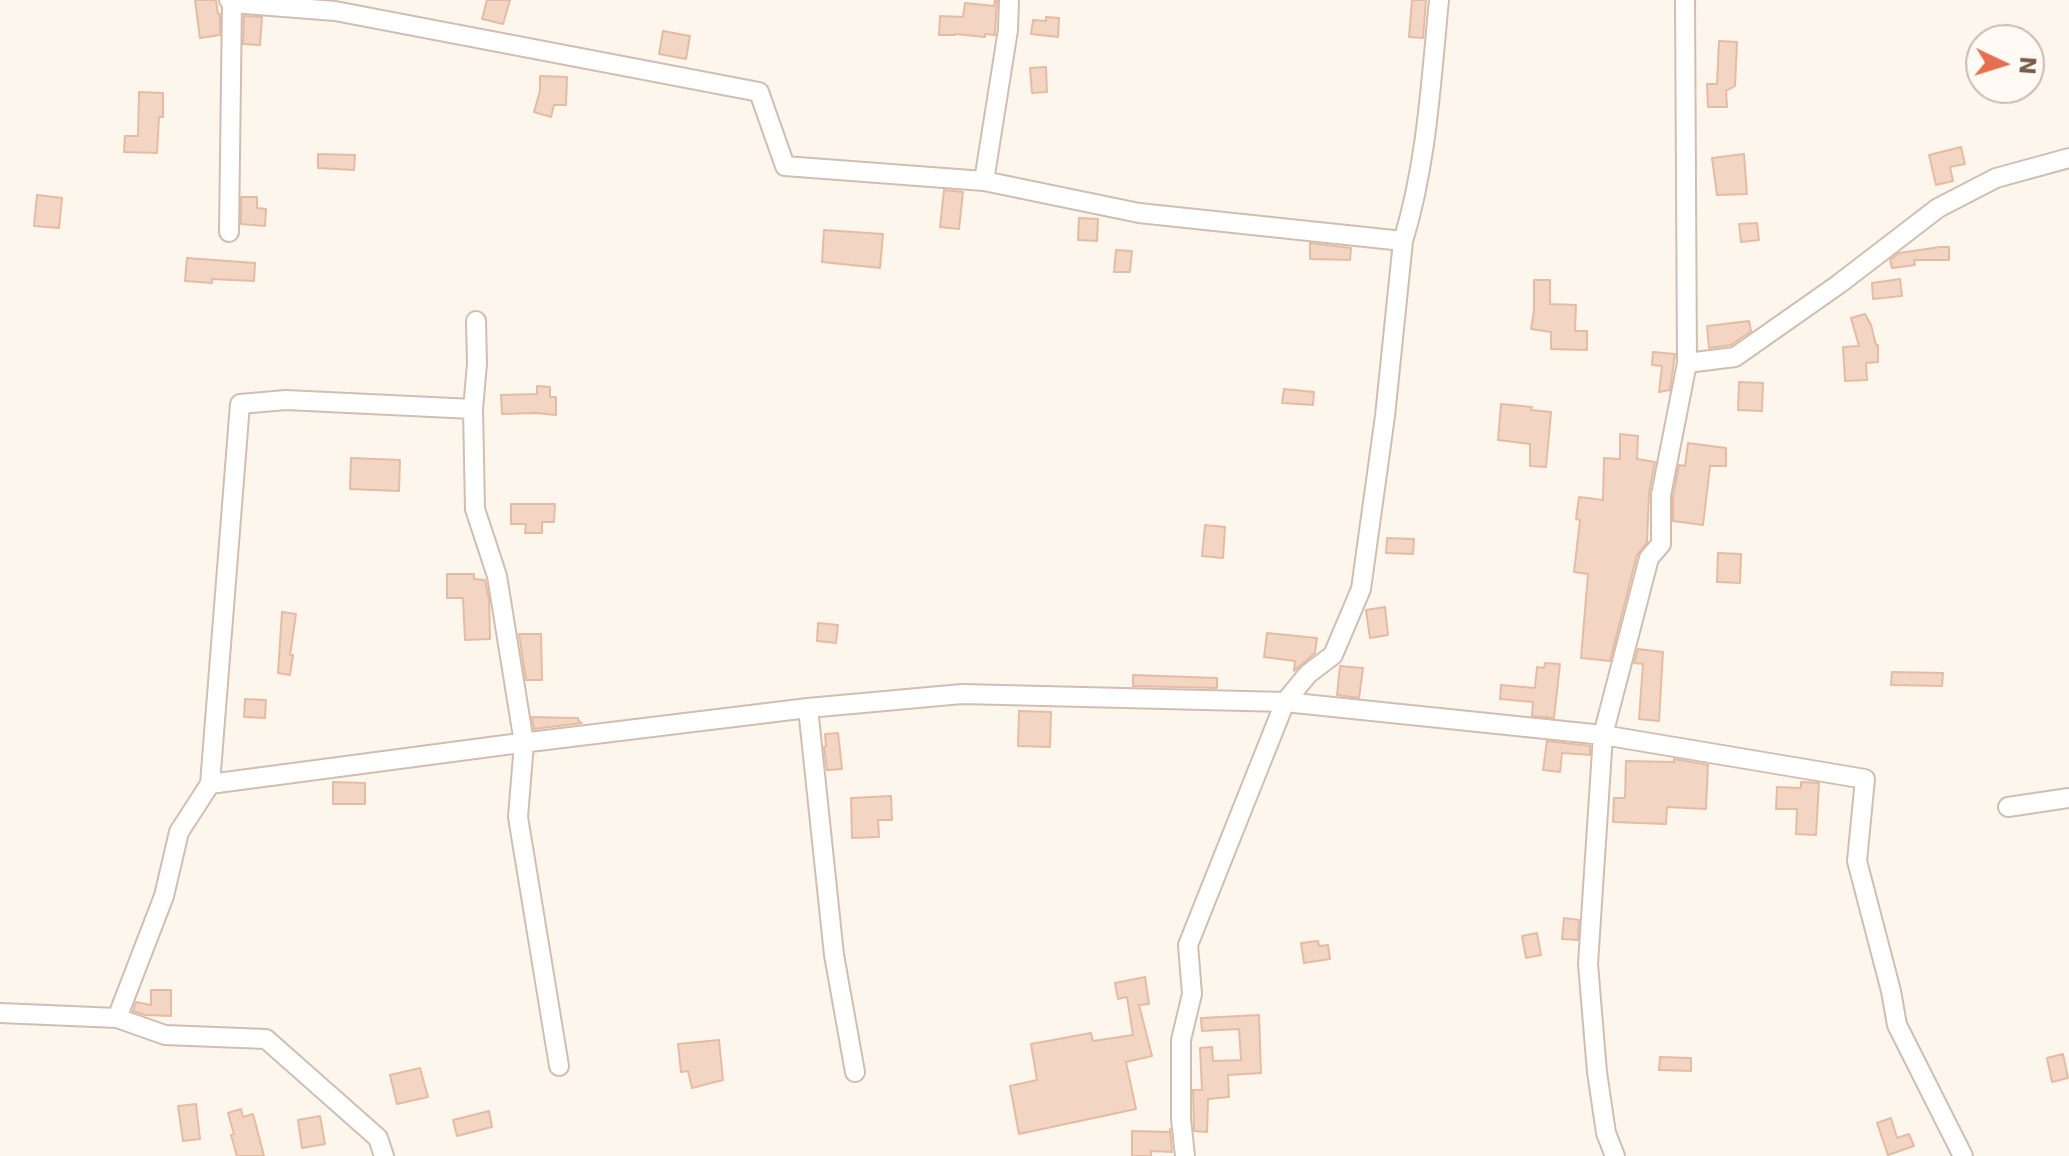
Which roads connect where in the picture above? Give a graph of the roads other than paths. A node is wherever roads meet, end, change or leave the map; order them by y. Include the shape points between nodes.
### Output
1 (1009, 0) edge
2 (1439, 0) edge
3 (1685, 0) edge
4 (230, 2) edge
5 (2069, 158) edge
6 (984, 181) junction
7 (229, 232) dead end
8 (1403, 241) junction
9 (476, 321) dead end
10 (1687, 363) junction
11 (473, 409) junction
12 (1285, 702) junction
13 (808, 708) junction
14 (1603, 735) junction
15 (524, 743) junction
16 (210, 784) junction
17 (2069, 798) edge
18 (2008, 807) dead end
19 (0, 1013) edge
20 (117, 1018) junction
21 (559, 1066) dead end
22 (855, 1072) dead end
23 (384, 1156) edge
24 (1185, 1156) edge
25 (1615, 1156) edge
26 (1963, 1156) edge

1 - 6 street
2 - 8 street via 1426,136
3 - 10 street
4 - 6 street via 335,11 759,92 785,166
4 - 7 street
5 - 10 street via 1996,178 1938,208 1735,357
6 - 8 street via 1139,213
8 - 12 street via 1361,589 1333,655
9 - 11 street
10 - 14 street via 1661,495 1661,544 1649,558
11 - 15 street via 475,509 497,576
11 - 16 street via 286,400 240,404
12 - 13 street via 962,694
12 - 14 street
12 - 24 street via 1188,945 1192,994 1181,1040
13 - 15 street
13 - 22 street via 834,955
14 - 25 street via 1588,964 1597,1072
14 - 26 street via 1865,779 1857,861 1897,1025
15 - 16 street
15 - 21 street via 518,817
16 - 20 street via 179,832 164,896
17 - 18 street
19 - 20 street
20 - 23 street via 165,1035 266,1039 378,1138

